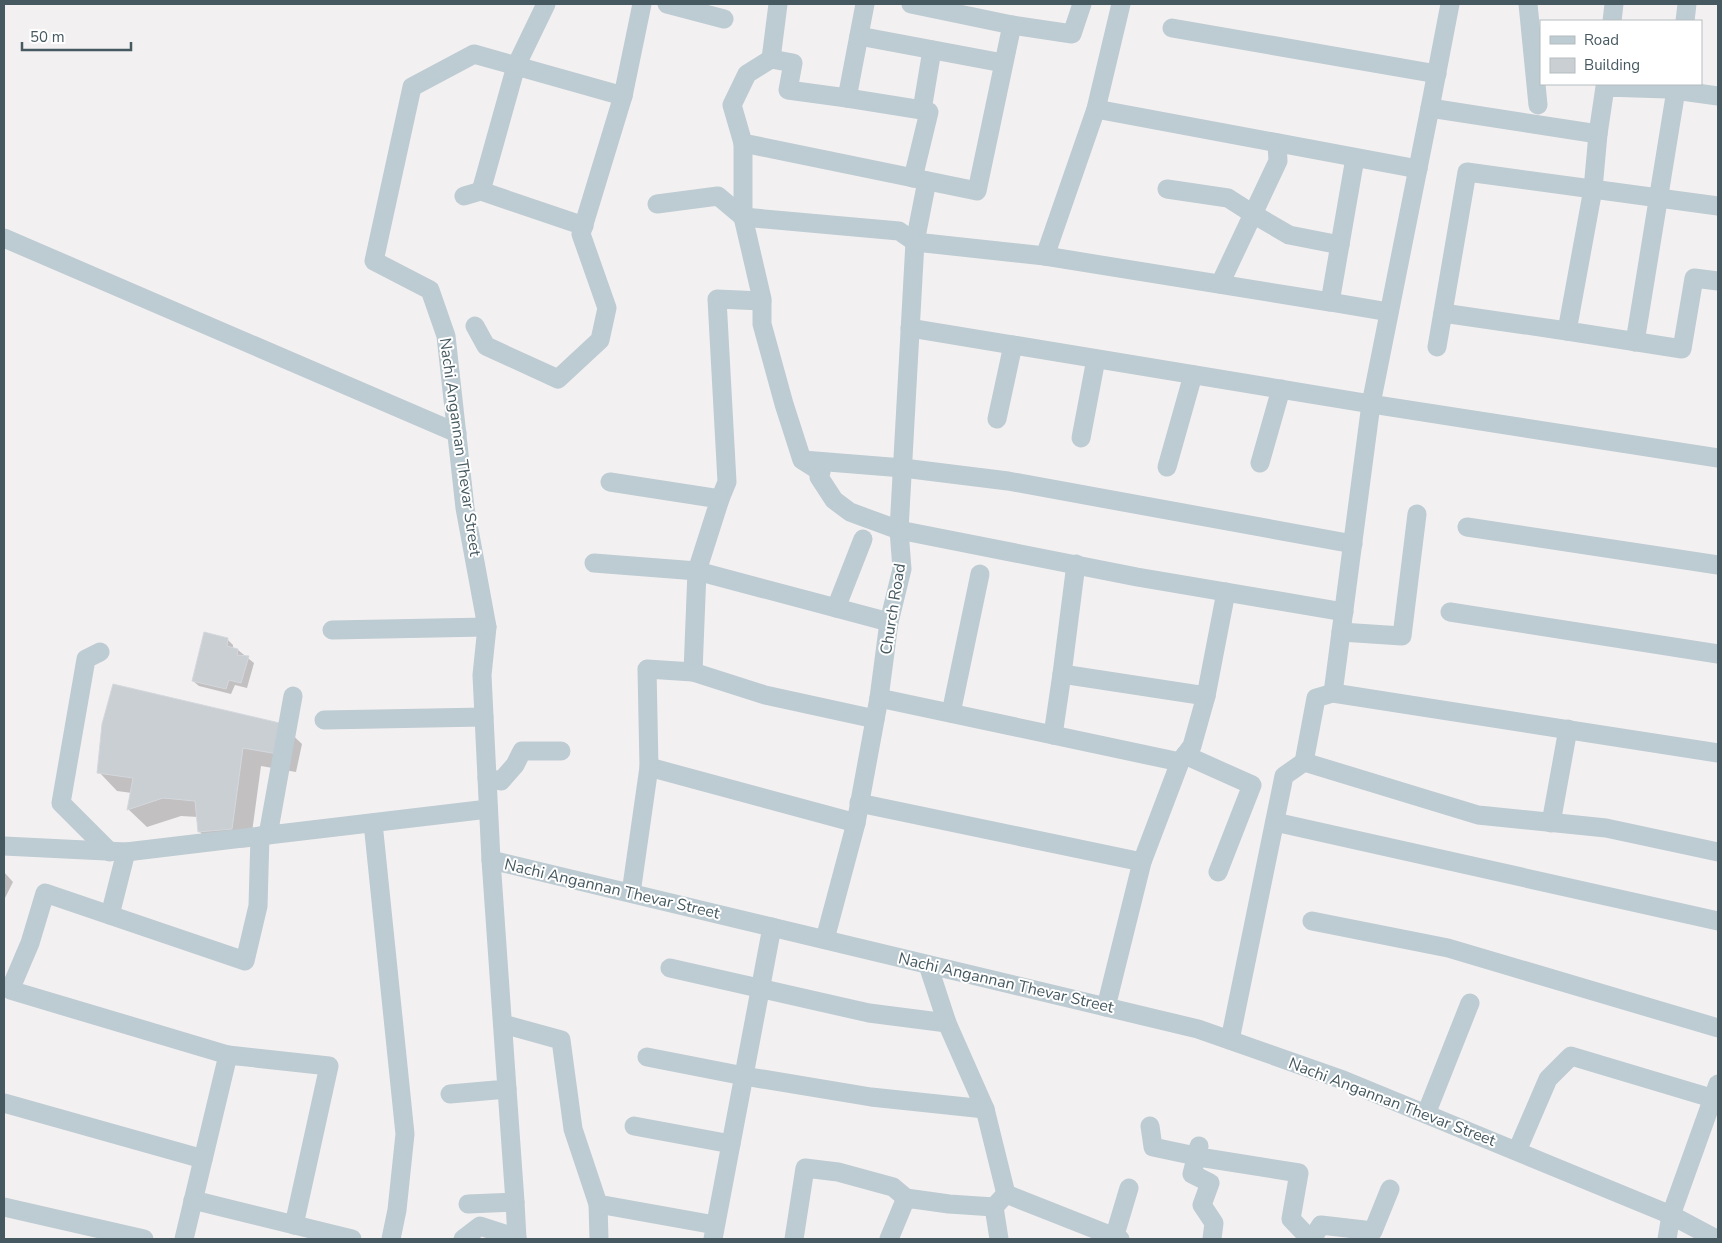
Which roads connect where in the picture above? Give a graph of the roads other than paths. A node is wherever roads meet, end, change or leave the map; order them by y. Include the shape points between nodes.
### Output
1 (546, 4) edge
2 (642, 4) edge
3 (667, 4) edge
4 (778, 4) edge
5 (865, 4) edge
6 (911, 4) edge
7 (1082, 4) edge
8 (1121, 4) edge
9 (1450, 4) edge
10 (1528, 4) edge
11 (1614, 4) edge
12 (1687, 4) edge
13 (724, 19) dead end
14 (1612, 20) edge
15 (1685, 20) edge
16 (1012, 25) junction
17 (1172, 28) dead end
18 (859, 36) junction
19 (932, 50) junction
20 (771, 59) junction
21 (1003, 64) junction
22 (516, 66) junction
23 (1437, 74) junction
24 (1605, 86) edge
25 (1677, 87) edge
26 (623, 96) junction
27 (1718, 96) edge
28 (847, 98) junction
29 (1538, 105) dead end
30 (1430, 108) junction
31 (1096, 109) junction
32 (922, 110) junction
33 (1598, 134) junction
34 (1277, 143) junction
35 (743, 144) junction
36 (1355, 158) junction
37 (1418, 169) junction
38 (922, 183) junction
39 (1167, 189) dead end
40 (1593, 189) junction
41 (1659, 198) junction
42 (657, 204) dead end
43 (1718, 206) edge
44 (1253, 214) junction
45 (743, 216) junction
46 (584, 226) junction
47 (4, 238) edge
48 (915, 242) junction
49 (1340, 245) junction
50 (1044, 256) junction
51 (1718, 281) edge
52 (1220, 284) junction
53 (762, 301) junction
54 (1330, 302) junction
55 (1389, 312) junction
56 (1443, 313) junction
57 (476, 326) dead end
58 (910, 328) junction
59 (1567, 331) junction
60 (1635, 342) junction
61 (1013, 345) junction
62 (1437, 347) dead end
63 (1096, 359) junction
64 (1193, 375) junction
65 (1282, 389) junction
66 (1371, 404) junction
67 (997, 419) dead end
68 (457, 433) junction
69 (1082, 438) dead end
70 (1718, 458) edge
71 (802, 460) junction
72 (1260, 463) dead end
73 (1167, 467) dead end
74 (903, 468) junction
75 (610, 482) dead end
76 (720, 499) junction
77 (1417, 514) dead end
78 (1467, 527) dead end
79 (899, 530) junction
80 (863, 539) dead end
81 (1353, 544) junction
82 (594, 563) dead end
83 (1076, 564) junction
84 (1718, 565) edge
85 (697, 571) junction
86 (980, 574) dead end
87 (1226, 592) junction
88 (836, 608) junction
89 (1344, 612) junction
90 (1450, 612) dead end
91 (890, 622) junction
92 (487, 627) junction
93 (332, 630) dead end
94 (1341, 632) junction
95 (100, 652) dead end
96 (1718, 654) edge
97 (693, 672) junction
98 (1062, 674) junction
99 (1333, 693) junction
100 (293, 696) dead end
101 (1206, 696) junction
102 (879, 698) junction
103 (951, 713) junction
104 (484, 717) junction
105 (875, 719) junction
106 (324, 720) dead end
107 (1568, 729) junction
108 (1053, 735) junction
109 (561, 751) dead end
110 (1718, 753) edge
111 (1183, 758) junction
112 (1304, 762) junction
113 (649, 767) junction
114 (487, 778) junction
115 (859, 803) junction
116 (488, 809) junction
117 (1275, 822) junction
118 (372, 823) junction
119 (856, 823) junction
120 (1551, 823) junction
121 (264, 836) junction
122 (4, 846) edge
123 (118, 852) junction
124 (1718, 852) edge
125 (491, 860) junction
126 (1142, 862) junction
127 (1218, 872) dead end
128 (631, 893) junction
129 (110, 915) junction
130 (1312, 921) dead end
131 (1718, 921) edge
132 (772, 927) junction
133 (825, 940) junction
134 (928, 965) junction
135 (670, 968) dead end
136 (760, 988) junction
137 (7, 996) edge
138 (1470, 1003) dead end
139 (1106, 1007) junction
140 (502, 1024) junction
141 (947, 1024) junction
142 (1718, 1028) edge
143 (1230, 1040) junction
144 (228, 1055) junction
145 (647, 1057) dead end
146 (744, 1076) junction
147 (507, 1089) junction
148 (450, 1094) dead end
149 (1716, 1094) edge
150 (4, 1103) edge
151 (985, 1109) junction
152 (1426, 1114) junction
153 (634, 1126) dead end
154 (1150, 1126) dead end
155 (731, 1144) junction
156 (1198, 1151) junction
157 (1517, 1151) junction
158 (203, 1159) junction
159 (1129, 1188) dead end
160 (1390, 1189) dead end
161 (906, 1198) junction
162 (194, 1200) junction
163 (1000, 1200) junction
164 (515, 1202) junction
165 (468, 1204) dead end
166 (598, 1204) junction
167 (4, 1207) edge
168 (1671, 1215) junction
169 (287, 1229) edge
170 (714, 1232) edge
171 (1117, 1238) edge
172 (144, 1239) edge
173 (184, 1239) edge
174 (352, 1239) edge
175 (391, 1239) edge
176 (463, 1239) edge
177 (517, 1239) edge
178 (599, 1239) edge
179 (794, 1239) edge
180 (889, 1239) edge
181 (998, 1239) edge
182 (1212, 1239) edge
183 (1311, 1239) edge
184 (1667, 1239) edge
185 (1716, 1239) edge

1 - 22 street
2 - 26 street
3 - 13 street
4 - 20 street
5 - 18 street
6 - 16 street
7 - 16 street via 1072,34
8 - 31 street
9 - 23 street
10 - 29 street
11 - 14 street
12 - 15 street
16 - 21 street
17 - 23 street
18 - 19 street
18 - 28 street
19 - 21 street
19 - 32 street
20 - 28 street via 792,64 788,90
20 - 35 street via 747,74 732,106
21 - 38 street via 977,191
22 - 26 street, Nachi Angannan Thevar Street
22 - 46 street via 473,194
22 - 68 street, Nachi Angannan Thevar Street via 474,54 412,87 374,261 430,290 446,336
23 - 30 street
24 - 25 street
24 - 33 street
25 - 27 street
25 - 41 street
26 - 46 street, Nachi Angannan Thevar Street
28 - 32 street
30 - 33 street
30 - 37 street
31 - 34 street
31 - 50 street
32 - 38 street, Church Road via 929,112
33 - 40 street
34 - 36 street
34 - 44 street via 1278,161
35 - 38 street
35 - 45 street
36 - 37 street
36 - 49 street
37 - 55 street
38 - 48 street, Church Road
39 - 44 street via 1228,198
40 - 41 street
40 - 56 street via 1467,172
40 - 59 street
41 - 43 street
41 - 60 street
42 - 45 street via 718,196
44 - 49 street via 1289,235
44 - 52 street
45 - 48 street via 899,231
45 - 53 street
46 - 57 street, Nachi Angannan Thevar Street via 581,234 607,308 600,340 558,379 486,346
47 - 68 street
48 - 50 street
48 - 58 street, Church Road
49 - 54 street
50 - 52 street
51 - 60 street via 1694,278 1682,349
52 - 54 street
53 - 71 street via 762,324
53 - 76 street via 717,299 727,482
54 - 55 street
55 - 66 street
56 - 59 street
56 - 62 street
58 - 61 street
58 - 74 street, Church Road
59 - 60 street
61 - 63 street
61 - 67 street
63 - 64 street
63 - 69 street
64 - 65 street
64 - 73 street
65 - 66 street
65 - 72 street
66 - 70 street
66 - 81 street
68 - 92 street, Nachi Angannan Thevar Street via 465,508
71 - 74 street
71 - 79 street via 821,472 819,477 834,500 850,512
74 - 79 street, Church Road
74 - 81 street via 1008,481
75 - 76 street
76 - 85 street
77 - 94 street via 1402,636
78 - 84 street
79 - 83 street
79 - 91 street, Church Road via 902,569
80 - 88 street
81 - 89 street
82 - 85 street
83 - 87 street
83 - 98 street
85 - 88 street
85 - 97 street
86 - 103 street
87 - 89 street
87 - 101 street
88 - 91 street
89 - 94 street
90 - 96 street
91 - 102 street, Church Road
92 - 93 street
92 - 104 street, Nachi Angannan Thevar Street via 482,675
94 - 99 street
95 - 123 street via 86,659 61,803
97 - 105 street via 764,695
97 - 113 street via 647,669
98 - 101 street
98 - 108 street
99 - 107 street
99 - 112 street via 1316,698
100 - 121 street
101 - 111 street via 1192,746
102 - 103 street
102 - 105 street, Church Road
103 - 108 street
104 - 106 street
104 - 114 street, Nachi Angannan Thevar Street
105 - 115 street, Church Road
107 - 110 street
107 - 120 street
108 - 111 street
109 - 114 street via 522,751 501,781
111 - 126 street
111 - 127 street via 1252,785
112 - 117 street via 1284,776
112 - 120 street via 1478,815
113 - 119 street
113 - 128 street
114 - 116 street, Nachi Angannan Thevar Street
115 - 119 street, Church Road
115 - 126 street
116 - 118 street
116 - 125 street, Nachi Angannan Thevar Street
117 - 131 street
117 - 143 street
118 - 121 street
118 - 175 street via 405,1134
119 - 133 street, Church Road
120 - 124 street via 1606,828
121 - 123 street
121 - 129 street via 258,906 245,962
122 - 123 street
123 - 129 street
125 - 128 street, Nachi Angannan Thevar Street
125 - 140 street
126 - 139 street
128 - 132 street, Nachi Angannan Thevar Street
129 - 137 street via 45,893 30,943
130 - 142 street via 1448,948
132 - 133 street, Nachi Angannan Thevar Street
132 - 136 street
133 - 134 street, Nachi Angannan Thevar Street
134 - 139 street, Nachi Angannan Thevar Street
134 - 141 street
135 - 136 street
136 - 141 street via 869,1012
136 - 146 street
137 - 144 street
138 - 152 street
139 - 143 street, Nachi Angannan Thevar Street
140 - 147 street
140 - 166 street via 561,1040 573,1129
141 - 151 street
143 - 152 street, Nachi Angannan Thevar Street
144 - 158 street
144 - 169 street via 329,1066
145 - 146 street
146 - 151 street via 871,1097
146 - 155 street
147 - 148 street
147 - 164 street
149 - 157 street via 1571,1056 1548,1079
149 - 168 street
150 - 158 street
151 - 163 street
152 - 157 street, Nachi Angannan Thevar Street
153 - 155 street
154 - 156 street via 1153,1147
155 - 170 street
156 - 182 street via 1192,1174 1210,1183 1202,1205 1214,1223
156 - 183 street via 1299,1173 1291,1219
157 - 168 street, Nachi Angannan Thevar Street
158 - 162 street
159 - 171 street
160 - 183 street via 1373,1232 1321,1226
161 - 163 street via 949,1204
161 - 179 street via 893,1187 838,1172 805,1168
161 - 180 street
162 - 169 street
162 - 173 street
163 - 171 street
163 - 181 street
164 - 165 street
164 - 177 street
166 - 170 street
166 - 178 street
167 - 172 street
168 - 184 street
168 - 185 street, Nachi Angannan Thevar Street
169 - 174 street
176 - 177 street via 480,1226

